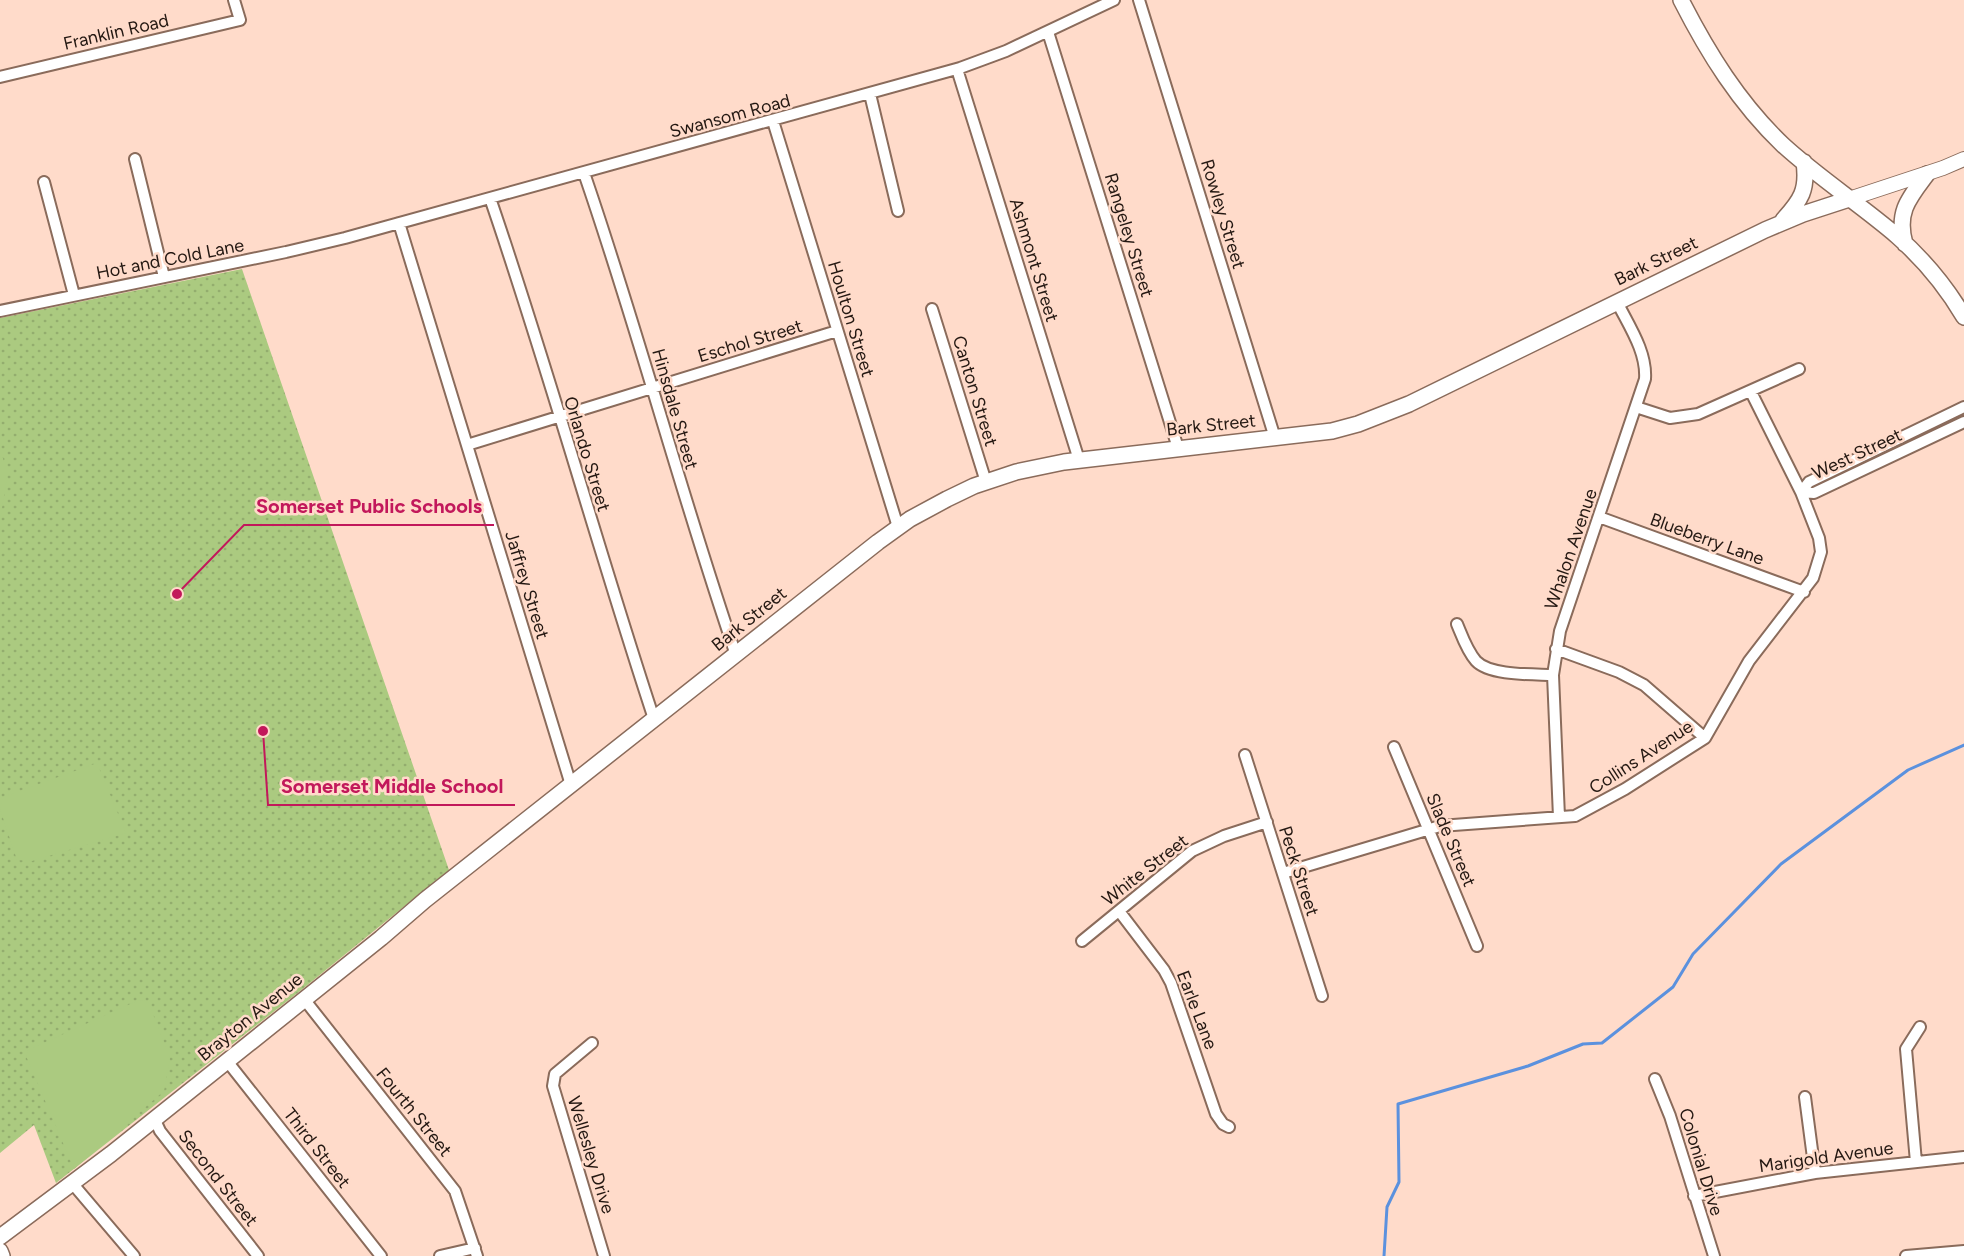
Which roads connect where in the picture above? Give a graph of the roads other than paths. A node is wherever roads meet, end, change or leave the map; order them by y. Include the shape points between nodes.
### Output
1 (234, 0) edge
2 (1114, 0) edge
3 (1139, 0) edge
4 (1681, 0) edge
5 (1048, 32) junction
6 (957, 69) junction
7 (1, 75) edge
8 (870, 94) junction
9 (773, 121) junction
10 (135, 159) dead end
11 (1964, 159) edge
12 (1804, 162) junction
13 (584, 173) junction
14 (1926, 174) junction
15 (44, 182) dead end
16 (490, 198) junction
17 (1849, 199) junction
18 (898, 211) dead end
19 (1781, 222) junction
20 (399, 223) junction
21 (345, 238) joint
22 (1905, 244) junction
23 (164, 277) junction
24 (74, 295) junction
25 (1617, 302) junction
26 (932, 309) dead end
27 (0, 311) edge
28 (1964, 318) edge
29 (837, 331) junction
30 (1799, 369) dead end
31 (653, 388) junction
32 (1751, 392) junction
33 (1636, 407) junction
34 (1964, 407) edge
35 (559, 416) junction
36 (1964, 422) edge
37 (1275, 438) junction
38 (466, 445) junction
39 (1178, 448) junction
40 (1079, 460) junction
41 (986, 482) junction
42 (1801, 492) junction
43 (1599, 517) junction
44 (898, 527) junction
45 (1804, 592) junction
46 (1457, 624) dead end
47 (1556, 649) junction
48 (736, 655) junction
49 (1553, 675) junction
50 (654, 719) junction
51 (1705, 738) junction
52 (1394, 747) dead end
53 (1245, 755) dead end
54 (571, 785) junction
55 (1559, 817) junction
56 (1267, 822) junction
57 (521, 824) joint
58 (1428, 828) junction
59 (1283, 873) junction
60 (1119, 911) junction
61 (1082, 941) dead end
62 (1477, 946) dead end
63 (1322, 996) dead end
64 (304, 999) junction
65 (1920, 1027) dead end
66 (592, 1043) dead end
67 (227, 1061) junction
68 (1655, 1079) dead end
69 (1804, 1097) dead end
70 (154, 1118) junction
71 (1229, 1127) dead end
72 (1964, 1157) edge
73 (1916, 1162) junction
74 (1815, 1173) junction
75 (72, 1183) junction
76 (1694, 1196) junction
77 (0, 1237) edge
78 (0, 1251) edge
79 (1964, 1251) edge
80 (476, 1252) edge
81 (2, 1256) edge
82 (134, 1256) edge
83 (258, 1256) edge
84 (381, 1256) edge
85 (440, 1256) edge
86 (604, 1256) edge
87 (1714, 1256) edge
88 (1906, 1256) edge

1 - 7 street, Franklin Road via 240,20
2 - 5 street, Swansom Road
3 - 37 street, Rowley Street
4 - 12 main road via 1740,98
5 - 6 street, Swansom Road
5 - 39 street, Rangeley Street
6 - 8 street, Swansom Road
6 - 40 street, Ashmont Street
8 - 9 street, Swansom Road
8 - 18 street
9 - 13 street, Swansom Road
9 - 29 street, Houlton Street
10 - 23 street
11 - 14 street, Bark Street
12 - 17 main road
12 - 19 main road via 1803,195
13 - 16 street, Swansom Road
13 - 31 street, Hinsdale Street
14 - 17 street, Bark Street
14 - 22 main road via 1906,203 1901,229
15 - 24 street
16 - 20 street, Swansom Road
16 - 35 street, Orlando Street
17 - 19 main road, Bark Street
17 - 22 main road
19 - 25 main road, Bark Street
20 - 21 street, Swansom Road
20 - 38 street, Jaffrey Street
21 - 23 street, Hot and Cold Lane
22 - 28 main road
23 - 24 street, Hot and Cold Lane
24 - 27 street, Hot and Cold Lane
25 - 33 street, Whalon Avenue via 1645,363 1645,379
25 - 37 main road, Bark Street via 1390,412 1338,429
26 - 41 street, Canton Street
29 - 31 street, Eschol Street
29 - 44 street, Houlton Street
30 - 32 street
31 - 35 street, Eschol Street
31 - 48 street, Hinsdale Street
32 - 33 street via 1680,418 1659,416
32 - 42 street, Collins Avenue
33 - 43 street, Whalon Avenue
34 - 42 street, West Street via 1809,482
35 - 38 street, Eschol Street
35 - 50 street, Orlando Street
36 - 42 street, West Street via 1814,493
37 - 39 main road, Bark Street
38 - 54 street, Jaffrey Street
39 - 40 main road, Bark Street
40 - 41 main road, Bark Street
41 - 44 main road, Bark Street via 934,505
42 - 45 street, Collins Avenue via 1821,552
43 - 45 street, Blueberry Lane
43 - 47 street, Whalon Avenue
44 - 48 main road, Bark Street
45 - 51 street, Collins Avenue via 1749,661
46 - 49 street via 1477,662 1487,668
47 - 49 street, Whalon Avenue
47 - 51 street via 1644,685
48 - 50 main road, Bark Street
49 - 55 street, Whalon Avenue
50 - 54 main road, Bark Street
51 - 55 street, Collins Avenue via 1588,810
52 - 58 street, Slade Street
53 - 56 street, Peck Street
54 - 57 main road, Bark Street
55 - 58 street, Collins Avenue
56 - 59 street, Peck Street
56 - 60 street, White Street via 1192,851
57 - 64 main road, Brayton Avenue
58 - 59 street, Collins Avenue
58 - 62 street, Slade Street
59 - 63 street, Peck Street
60 - 61 street, White Street
60 - 71 street, Earle Lane via 1171,983 1216,1114
64 - 67 main road, Brayton Avenue
64 - 80 street, Fourth Street via 455,1191
65 - 73 street via 1906,1049
66 - 86 street, Wellesley Drive via 555,1074 553,1086
67 - 70 main road, Brayton Avenue
67 - 84 street, Third Street
68 - 76 street, Colonial Drive
69 - 74 street
70 - 75 main road, Brayton Avenue
70 - 83 street, Second Street via 160,1131
72 - 73 street, Marigold Avenue
73 - 74 street, Marigold Avenue
74 - 76 street, Marigold Avenue
75 - 77 main road, Brayton Avenue
75 - 82 street
76 - 87 street, Colonial Drive
78 - 81 main road
79 - 88 street
80 - 85 street

